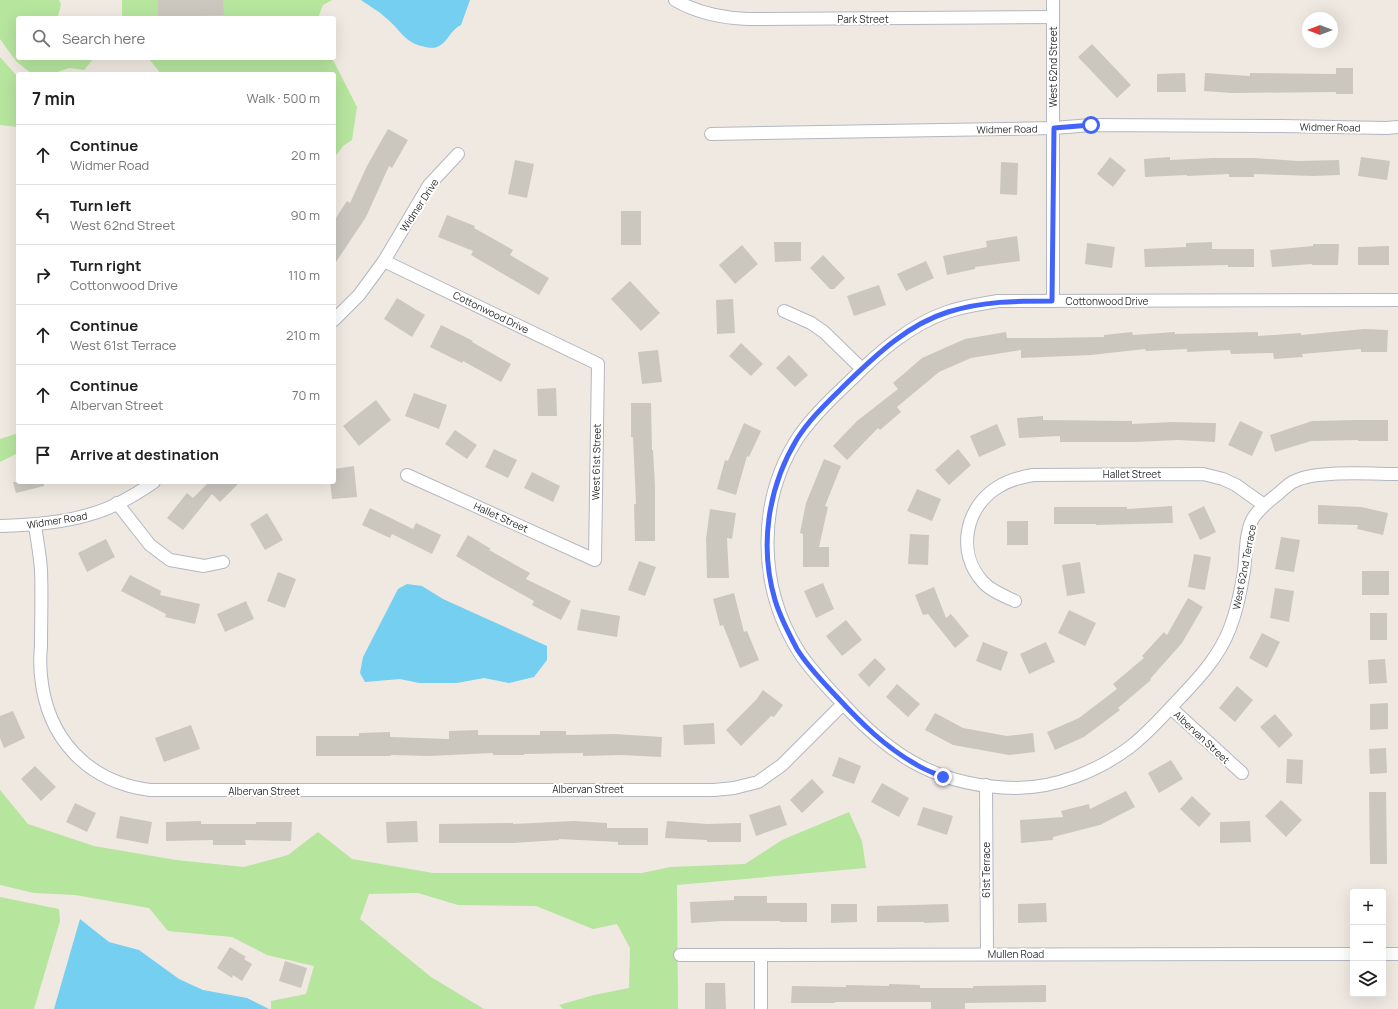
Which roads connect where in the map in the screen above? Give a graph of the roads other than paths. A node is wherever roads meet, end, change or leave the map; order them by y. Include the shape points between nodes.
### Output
1 (676, 0) edge
2 (1053, 0) edge
3 (1053, 17) junction
4 (1398, 127) edge
5 (1054, 128) junction
6 (711, 134) dead end
7 (458, 154) dead end
8 (384, 261) junction
9 (1398, 300) edge
10 (1052, 301) junction
11 (784, 311) dead end
12 (336, 318) edge
13 (598, 364) joint
14 (862, 369) junction
15 (1398, 474) edge
16 (407, 475) dead end
17 (151, 484) edge
18 (117, 503) junction
19 (1264, 505) junction
20 (35, 525) junction
21 (0, 526) edge
22 (595, 560) joint
23 (224, 562) dead end
24 (1015, 601) dead end
25 (843, 704) junction
26 (1171, 708) junction
27 (1242, 773) dead end
28 (986, 785) junction
29 (987, 954) junction
30 (1350, 954) edge
31 (1386, 954) edge
32 (1398, 954) edge
33 (680, 955) dead end
34 (761, 955) junction
35 (761, 1009) edge

1 - 3 street, Park Street via 695,10 748,20
2 - 3 street, West 62nd Street
3 - 5 street, West 62nd Street
4 - 5 street, Widmer Road via 1091,125
5 - 6 street, Widmer Road
5 - 10 street, West 62nd Street
7 - 8 street, Widmer Drive via 429,185
8 - 12 street via 358,295
8 - 13 street, Cottonwood Drive
9 - 10 street, Cottonwood Drive
10 - 14 street, Cottonwood Drive via 977,304 946,312 898,338
11 - 14 street via 824,332
13 - 22 street, West 61st Street
14 - 25 street, Cottonwood Drive via 821,409 798,439 784,465 774,492 769,514 767,545 770,577 780,615 798,650
15 - 19 street via 1310,476 1294,481
16 - 22 street, Hallet Street
17 - 18 street, Widmer Road
18 - 20 street, Widmer Road via 92,514
18 - 23 street via 150,545 170,560 204,566
19 - 24 street, Hallet Street via 1236,485 1203,474 1033,475 1016,478 998,487 986,497 975,511 966,539 972,567 984,583
19 - 26 street, West 62nd Terrace via 1251,522 1239,599 1230,628 1207,668
20 - 21 street, Widmer Road
20 - 25 street, Albervan Street via 41,569 40,675 50,717 66,744 88,766 105,777 133,788 314,791 734,788 758,782 782,765
25 - 28 street, Albervan Street via 873,734 918,766 943,777
26 - 27 street, Albervan Street
26 - 28 street, Albervan Street via 1131,746 1106,763 1080,775 1028,787
28 - 29 street, 61st Terrace
29 - 30 street, Mullen Road
29 - 34 street, Mullen Road
31 - 32 street
33 - 34 street, Mullen Road
34 - 35 street

